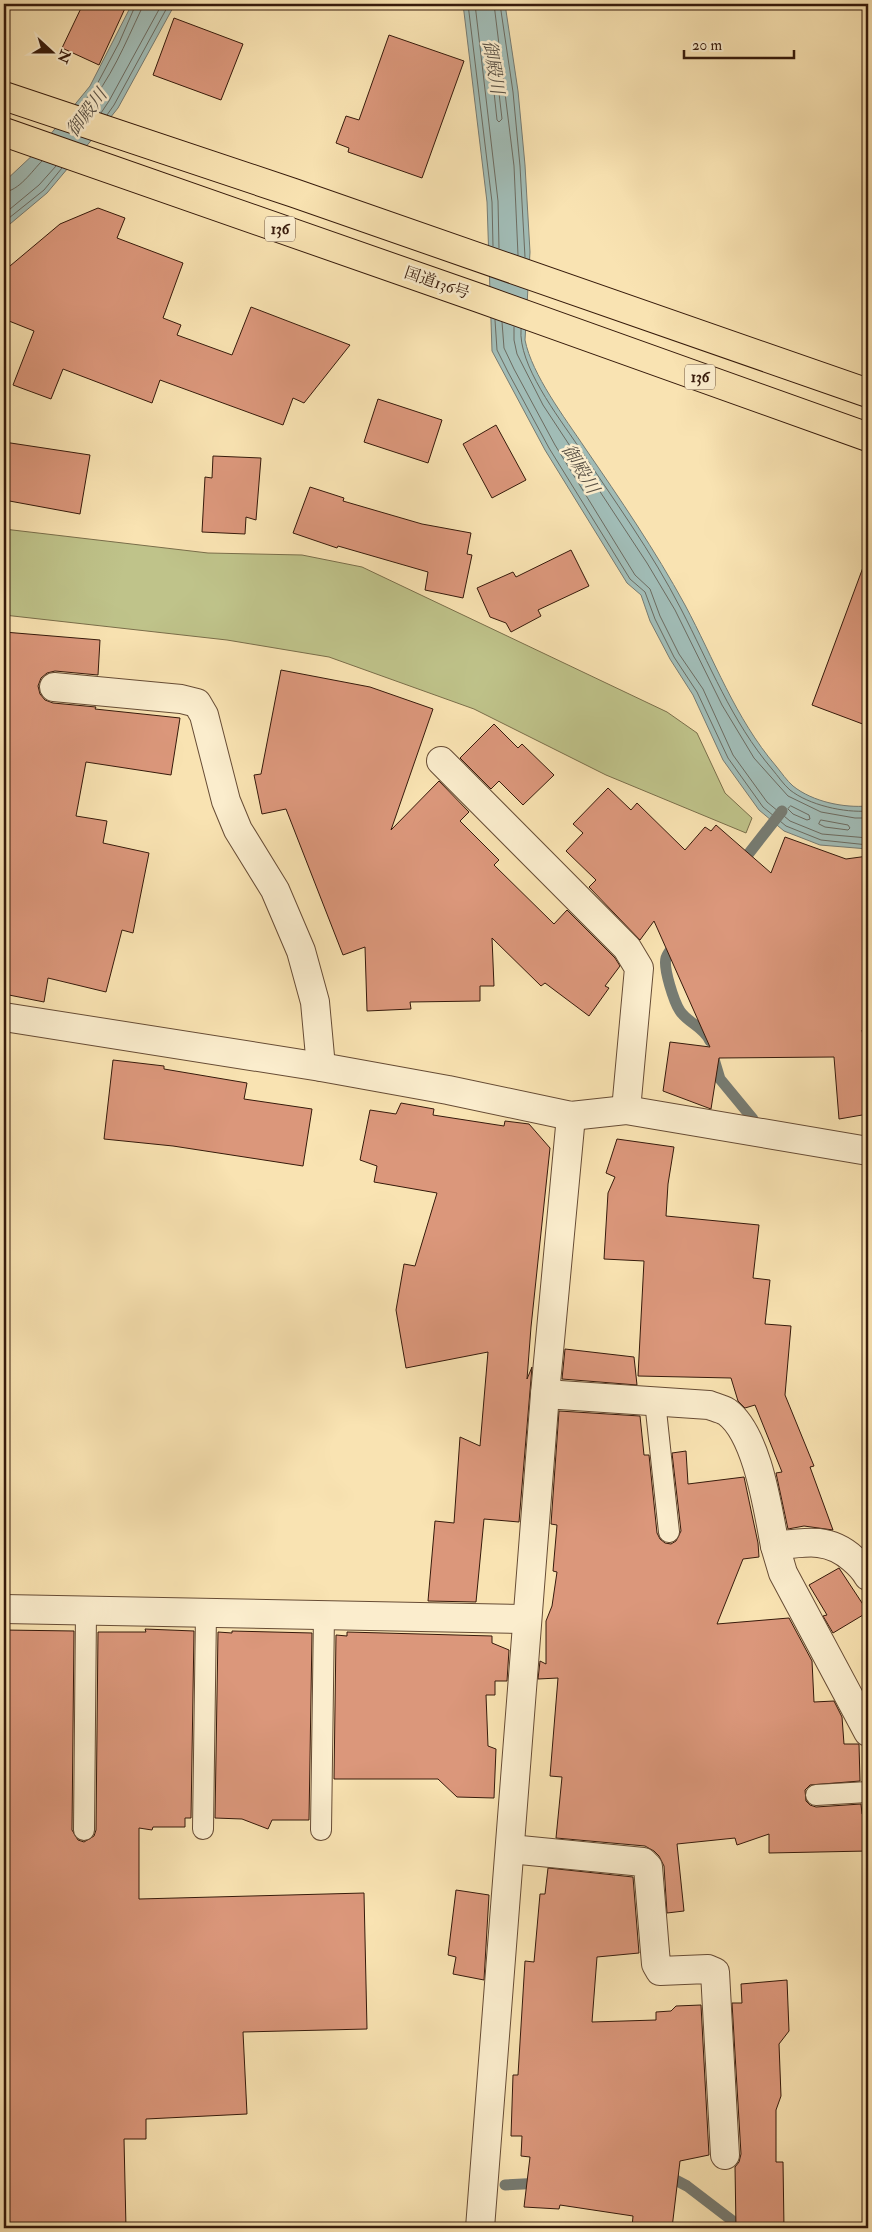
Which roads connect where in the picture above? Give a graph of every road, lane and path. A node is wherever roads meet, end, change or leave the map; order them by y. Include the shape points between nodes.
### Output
1 (4, 96) edge
2 (4, 132) edge
3 (868, 393) edge
4 (868, 438) edge
5 (54, 688) dead end
6 (441, 761) dead end
7 (4, 1017) edge
8 (321, 1067) junction
9 (626, 1110) junction
10 (571, 1116) junction
11 (868, 1151) edge
12 (545, 1394) junction
13 (655, 1401) junction
14 (669, 1532) dead end
15 (775, 1546) junction
16 (868, 1576) edge
17 (4, 1609) edge
18 (86, 1611) junction
19 (206, 1613) junction
20 (324, 1615) junction
21 (527, 1619) junction
22 (868, 1732) edge
23 (868, 1792) edge
24 (816, 1795) dead end
25 (203, 1829) dead end
26 (84, 1830) dead end
27 (321, 1830) dead end
28 (510, 1849) junction
29 (724, 2155) dead end
30 (480, 2228) edge

1 - 3 highway, 136
2 - 4 highway, 国道136号 / 136
5 - 8 street via 196,703 204,715 226,801 238,830 275,890 301,951 315,1002
6 - 9 street via 626,948 639,968
7 - 8 street
8 - 10 street
9 - 10 street
9 - 11 street
10 - 12 street
12 - 13 street
12 - 21 street
13 - 14 lane
13 - 15 street via 709,1405 727,1412 754,1452
15 - 16 street via 823,1543 841,1549
15 - 22 street via 783,1573
17 - 18 street
18 - 19 street
18 - 26 lane
19 - 20 street
19 - 25 lane
20 - 21 street
20 - 27 lane
21 - 28 street
23 - 24 lane
28 - 29 street via 643,1862 648,1867 656,1964 660,1971 708,1968 715,1972
28 - 30 street

